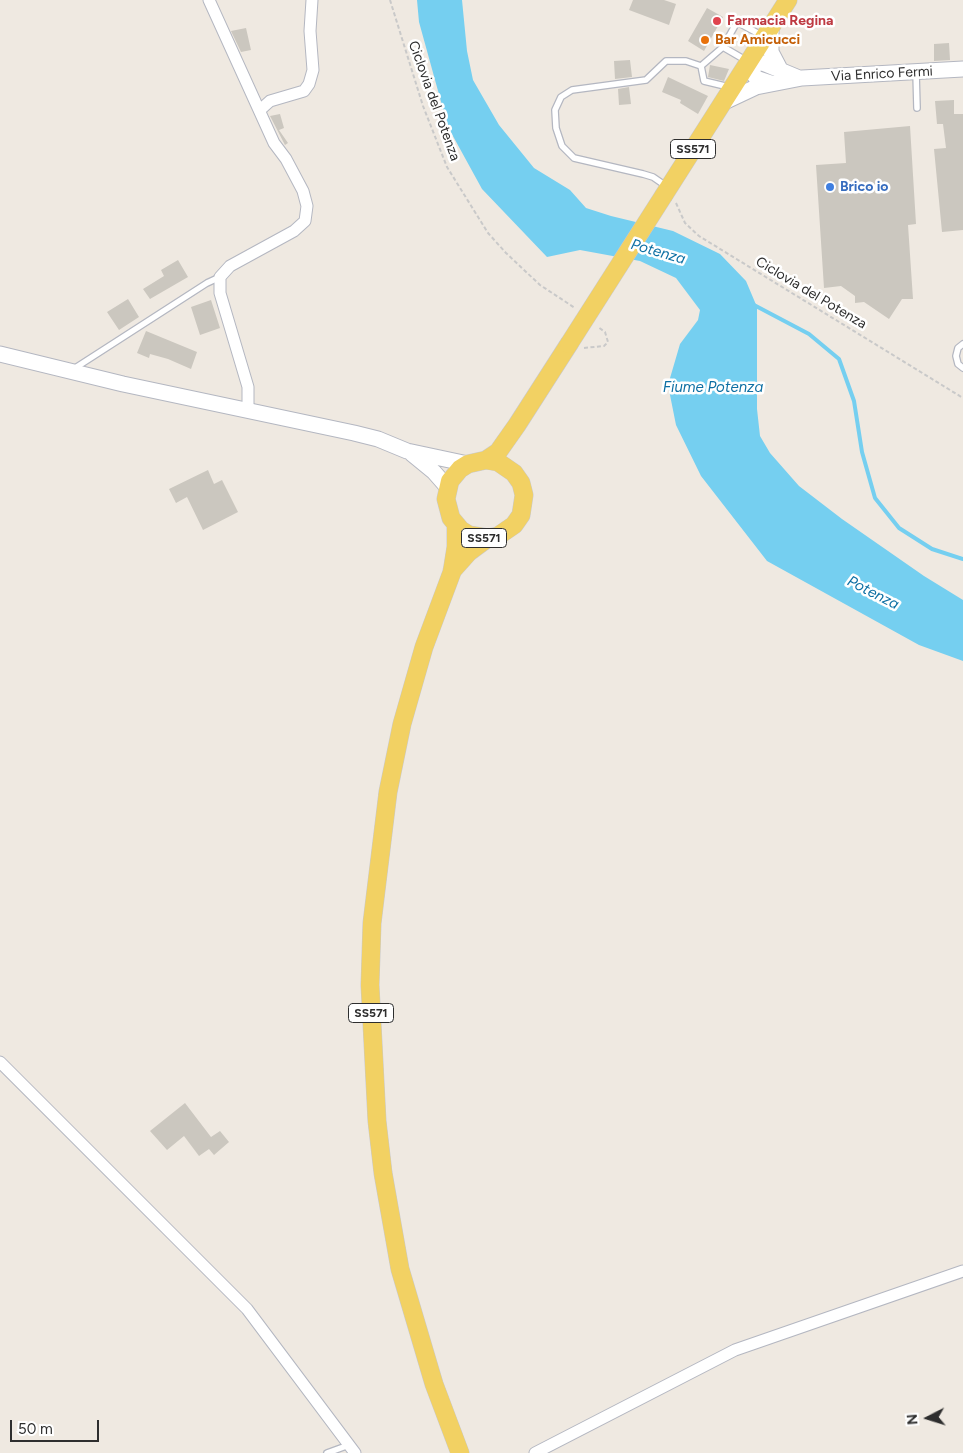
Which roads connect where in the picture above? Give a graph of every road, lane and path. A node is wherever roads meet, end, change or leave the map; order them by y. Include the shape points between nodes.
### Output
1 (209, 0) edge
2 (312, 0) edge
3 (390, 0) edge
4 (788, 0) edge
5 (768, 32) junction
6 (723, 47) junction
7 (748, 63) junction
8 (702, 66) junction
9 (963, 69) edge
10 (781, 71) junction
11 (916, 72) junction
12 (802, 78) junction
13 (771, 83) junction
14 (732, 88) junction
15 (722, 104) junction
16 (917, 108) dead end
17 (260, 110) junction
18 (666, 191) junction
19 (220, 277) junction
20 (581, 313) dead end
21 (593, 324) dead end
22 (569, 344) junction
23 (963, 344) edge
24 (0, 354) edge
25 (963, 368) edge
26 (70, 371) junction
27 (963, 398) edge
28 (248, 410) junction
29 (517, 425) junction
30 (407, 451) junction
31 (486, 460) junction
32 (468, 464) junction
33 (514, 473) junction
34 (448, 488) junction
35 (456, 525) junction
36 (488, 538) junction
37 (452, 572) junction
38 (0, 1062) edge
39 (963, 1271) edge
40 (352, 1449) edge
41 (327, 1453) edge
42 (460, 1453) edge
43 (535, 1453) edge

1 - 17 street
2 - 17 street via 313,70 309,84 304,91 270,101
3 - 20 path, Ciclovia del Potenza via 423,106 447,167 488,233 506,253 540,285
4 - 5 main road, SS571
5 - 6 lane via 737,22
5 - 7 main road, SS571
5 - 10 main road via 771,52
6 - 7 lane
6 - 8 lane
7 - 10 main road, Via Enrico Fermi via 763,63
7 - 13 main road via 756,78
7 - 14 main road, SS571
8 - 14 lane via 704,81
8 - 18 lane via 686,61 666,61 646,80 572,90 561,97 555,110 562,146 574,158 653,177
9 - 11 main road, Via Enrico Fermi
10 - 12 main road, Via Enrico Fermi
11 - 12 main road, Via Enrico Fermi
11 - 16 lane
12 - 13 main road, Via Enrico Fermi
13 - 15 main road, Via Enrico Fermi via 746,90
14 - 15 main road, SS571
15 - 18 main road, SS571
17 - 19 street via 274,143 303,191 307,206 305,221 294,231 230,266
18 - 22 main road, SS571, bridge
18 - 27 path, Ciclovia del Potenza via 685,223 700,236
19 - 26 lane
19 - 28 street via 220,293 248,386
21 - 22 path via 608,337 604,346 581,348
22 - 29 main road, SS571
23 - 25 lane via 956,356
24 - 26 main road
26 - 28 main road
28 - 30 main road via 378,439
29 - 31 main road, SS571 via 498,452
29 - 33 main road, SS571 via 512,457
30 - 32 main road
30 - 34 main road
31 - 32 main road
31 - 33 main road via 498,462
32 - 34 main road via 455,474
33 - 36 main road, SS571 via 524,495 521,514 508,531
34 - 35 main road, SS571 via 447,509
35 - 36 main road, SS571 via 469,535
35 - 37 main road, SS571
36 - 37 main road, SS571 via 469,552
37 - 42 main road, SS571 via 424,647 402,724 388,792 372,924 370,985 377,1121 398,1260 431,1375
38 - 40 street via 247,1309
39 - 43 street via 735,1350
40 - 41 lane

